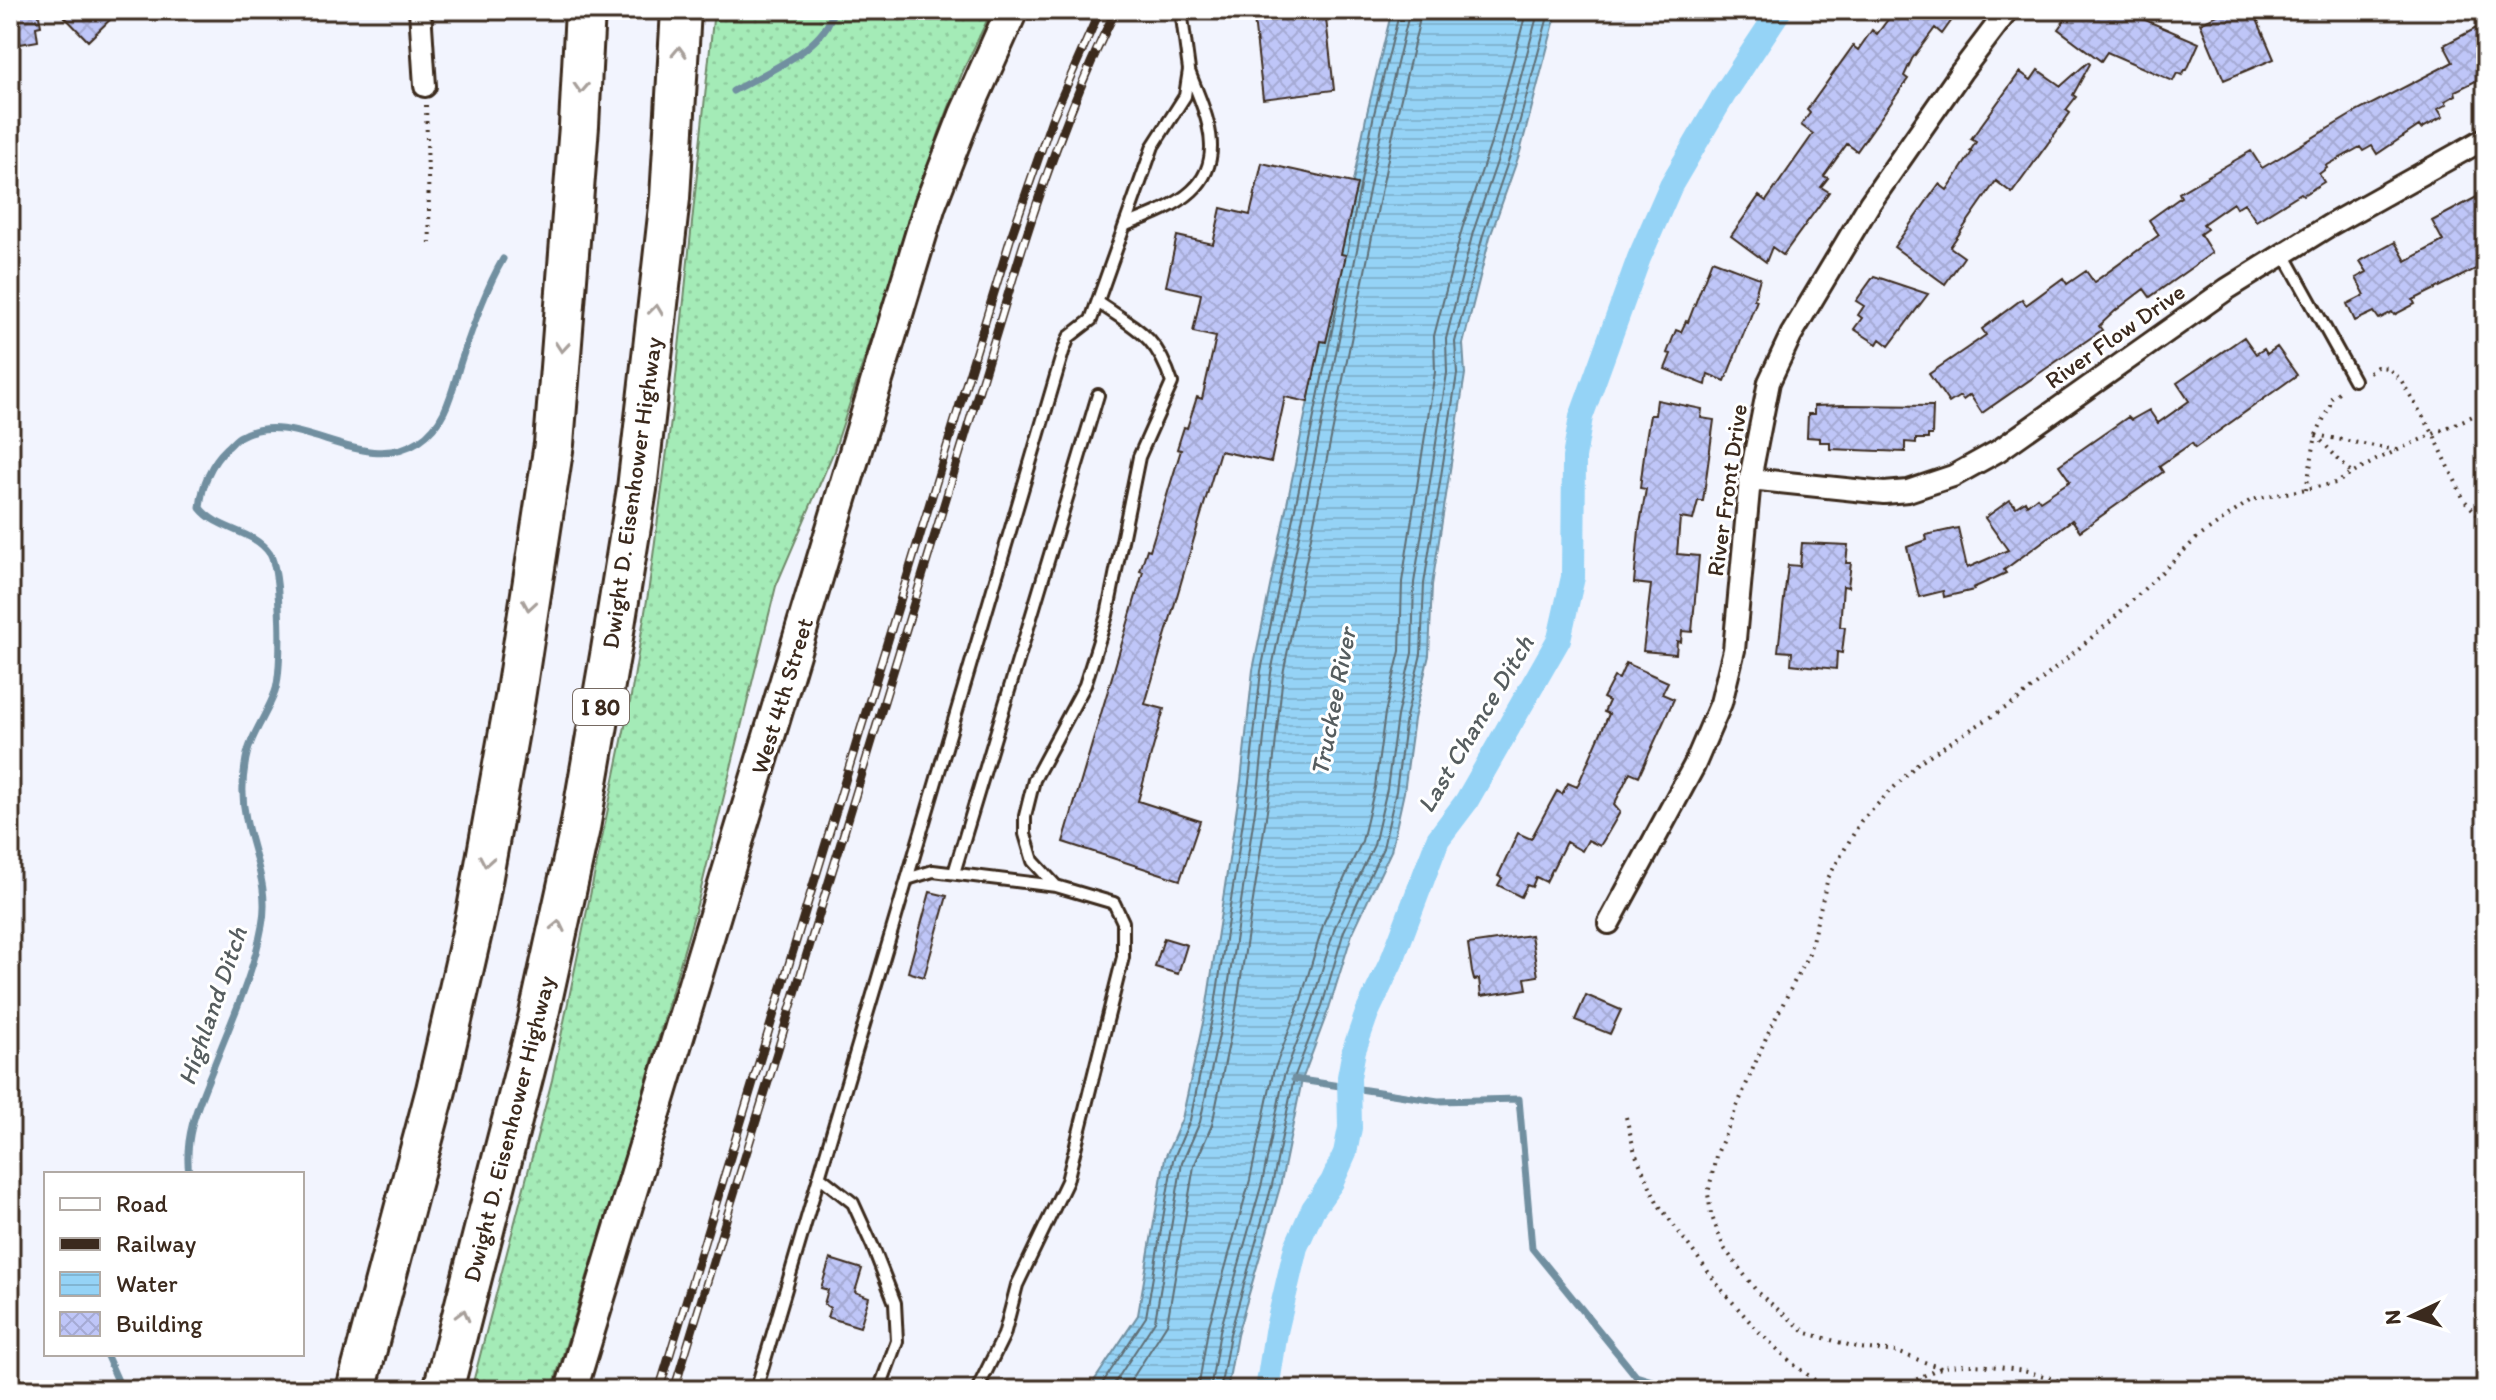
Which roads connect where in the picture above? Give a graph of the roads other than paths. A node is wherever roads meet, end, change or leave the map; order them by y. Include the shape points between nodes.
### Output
1 (420, 10) edge
2 (585, 10) edge
3 (681, 10) edge
4 (1012, 10) edge
5 (1181, 10) edge
6 (2008, 10) edge
7 (1189, 70) junction
8 (425, 86) road end
9 (2486, 138) edge
10 (1126, 225) junction
11 (2284, 254) junction
12 (1099, 303) junction
13 (2354, 380) road end
14 (1098, 395) dead end
15 (1750, 479) junction
16 (954, 873) junction
17 (907, 879) junction
18 (1056, 886) junction
19 (1609, 923) dead end
20 (819, 1176) junction
21 (356, 1390) edge
22 (443, 1390) edge
23 (571, 1390) edge
24 (756, 1390) edge
25 (879, 1390) edge
26 (977, 1390) edge

1 - 8 street
2 -> 21 highway via 554,444 515,698 440,1076
22 -> 3 highway, Dwight D. Eisenhower Highway / I 80 via 538,1019 580,828 611,650 637,489 670,198
4 - 23 main road, West 4th Street via 930,205
5 - 7 lane
6 - 15 street, River Front Drive via 1870,203 1791,335 1769,382
7 - 10 lane via 1185,96 1153,146
7 - 10 lane via 1209,125 1211,157 1204,178 1179,201
9 - 11 street, River Flow Drive
10 - 12 lane
11 - 13 lane
11 - 15 street, River Flow Drive via 2143,346 1998,451 1953,476 1884,493
12 - 17 lane via 1091,320 1069,337 1063,352
12 - 18 lane via 1146,335 1161,353 1172,383 1139,457 1107,615 1085,685 1034,780 1025,816 1033,861
14 - 16 lane
15 - 19 street, River Front Drive via 1734,650 1721,703 1694,766
16 - 17 lane via 933,871
16 - 18 lane
17 - 20 lane
18 - 26 lane via 1114,903 1123,922 1123,957 1067,1181 1017,1285 1004,1335
20 - 24 lane
20 - 25 lane via 853,1203 895,1303 897,1341

